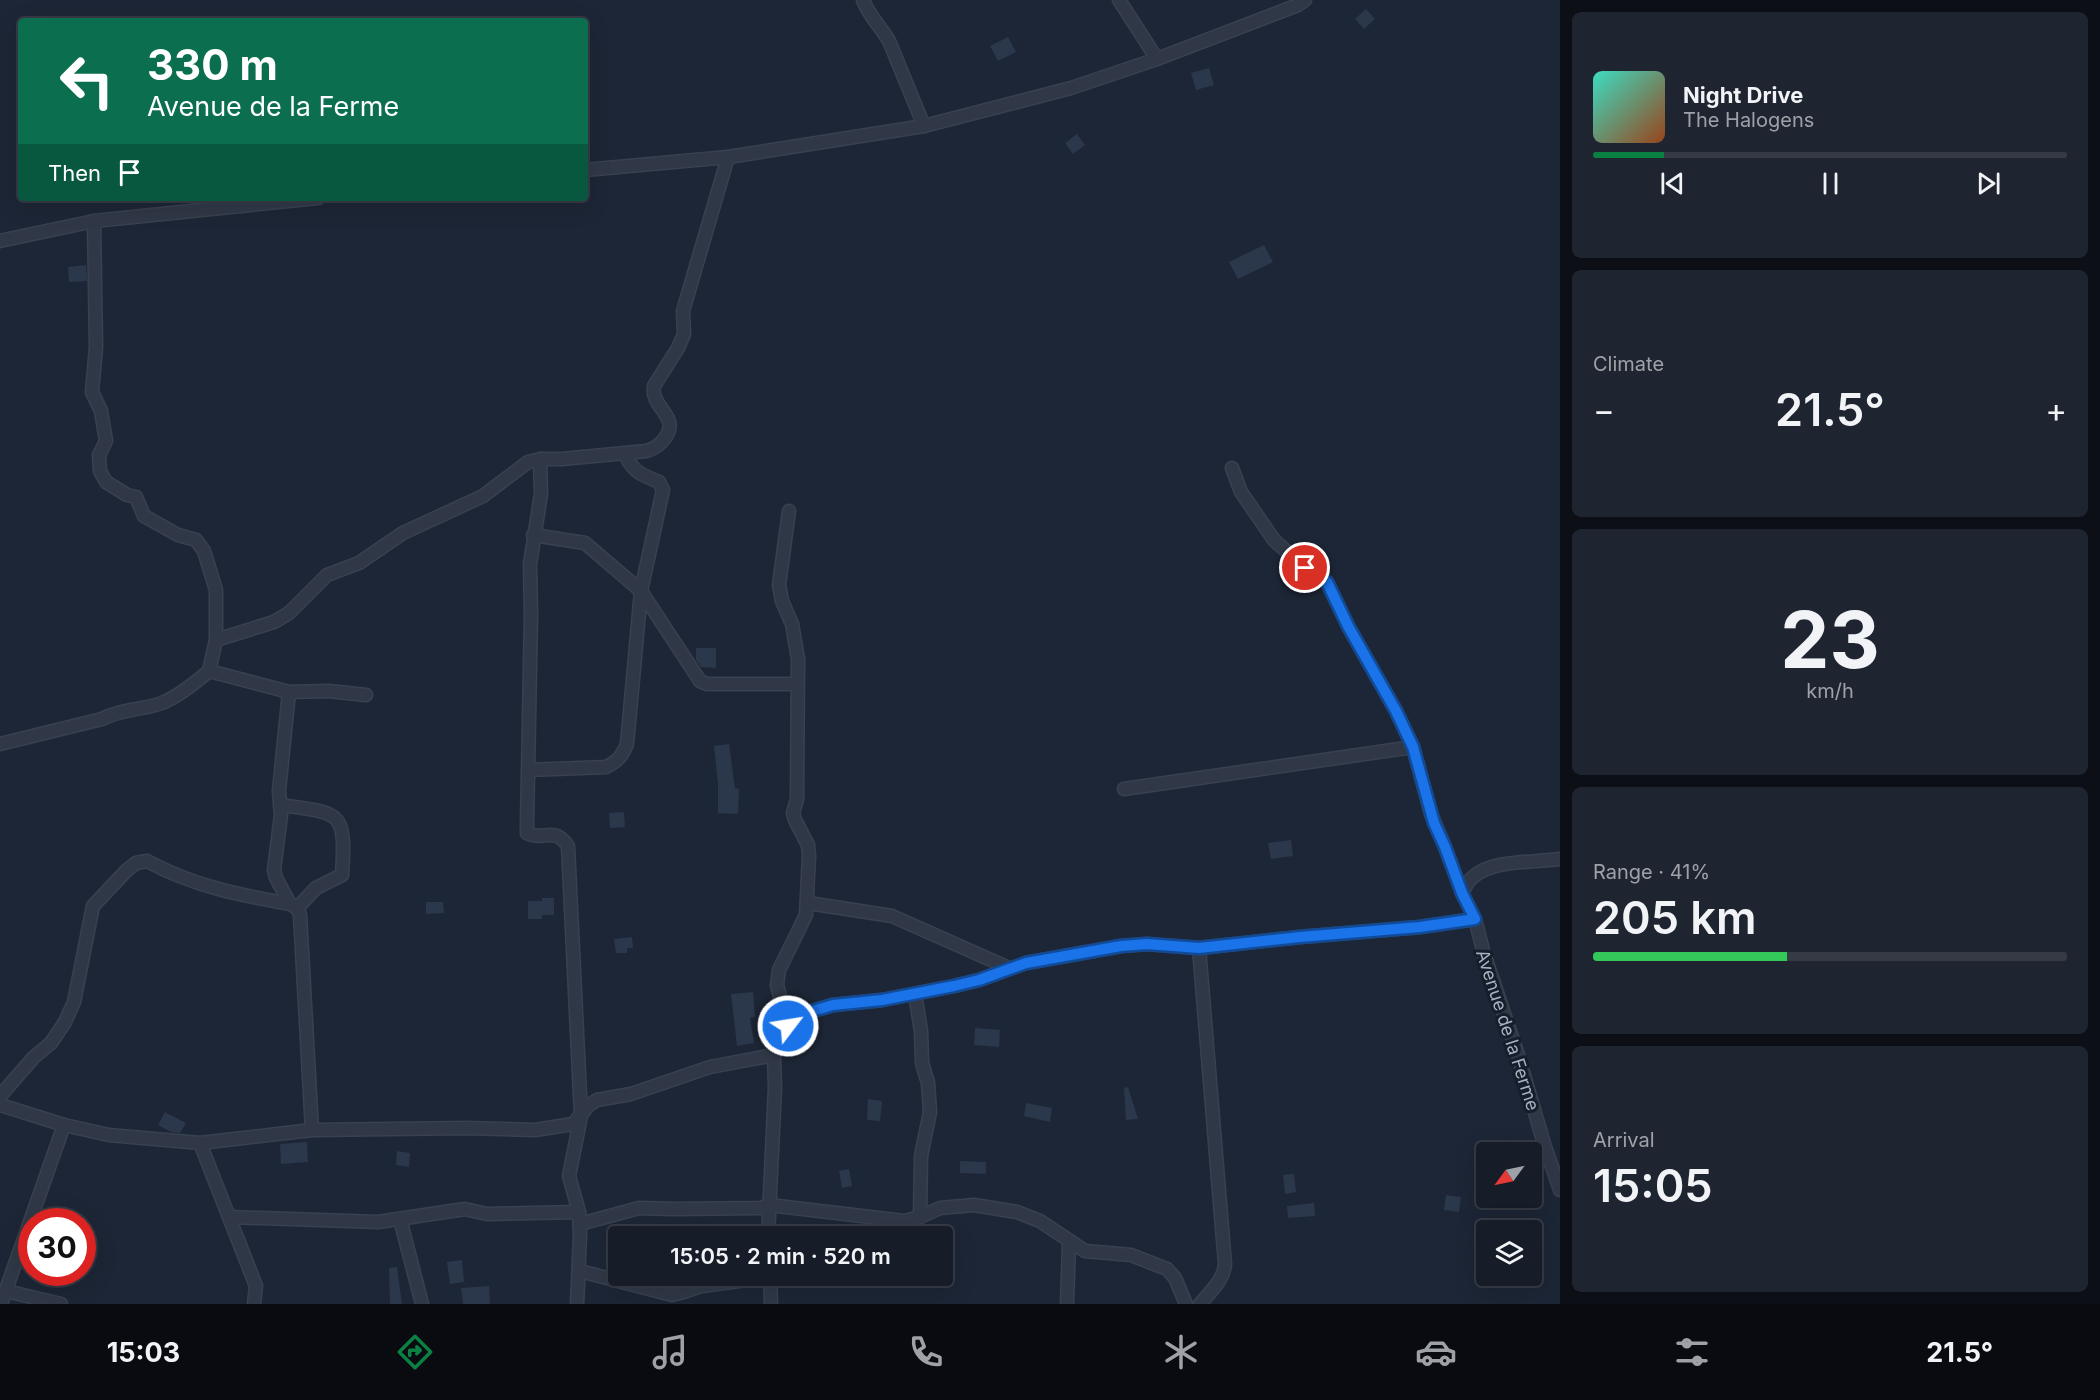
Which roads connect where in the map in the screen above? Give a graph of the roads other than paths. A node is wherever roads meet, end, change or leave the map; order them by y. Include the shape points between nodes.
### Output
1 (863, 0) edge
2 (1119, 0) edge
3 (1299, 2) edge
4 (1157, 59) junction
5 (924, 126) junction
6 (728, 157) junction
7 (588, 170) edge
8 (292, 201) edge
9 (94, 221) junction
10 (0, 241) edge
11 (624, 453) junction
12 (540, 459) junction
13 (1232, 468) dead end
14 (789, 510) dead end
15 (533, 535) junction
16 (641, 591) junction
17 (216, 640) junction
18 (209, 671) junction
19 (797, 684) junction
20 (289, 692) junction
21 (366, 695) dead end
22 (0, 744) edge
23 (1413, 747) junction
24 (528, 770) junction
25 (1124, 789) dead end
26 (280, 805) junction
27 (1560, 859) edge
28 (1462, 893) junction
29 (808, 903) junction
30 (293, 906) junction
31 (1475, 919) junction
32 (1199, 948) junction
33 (1009, 968) junction
34 (915, 994) junction
35 (788, 1026) junction
36 (774, 1056) junction
37 (0, 1096) edge
38 (0, 1105) edge
39 (581, 1116) junction
40 (64, 1125) junction
41 (312, 1130) junction
42 (200, 1143) junction
43 (1560, 1190) edge
44 (770, 1205) junction
45 (229, 1217) junction
46 (920, 1217) junction
47 (579, 1218) junction
48 (400, 1219) junction
49 (769, 1226) edge
50 (1070, 1242) junction
51 (579, 1271) junction
52 (608, 1278) edge
53 (640, 1286) edge
54 (702, 1286) edge
55 (770, 1286) edge
56 (6, 1290) junction
57 (1, 1304) edge
58 (61, 1304) edge
59 (254, 1304) edge
60 (422, 1304) edge
61 (577, 1304) edge
62 (771, 1304) edge
63 (1067, 1304) edge
64 (1186, 1304) edge
65 (1200, 1304) edge

1 - 5 street via 889,41
2 - 4 street
3 - 4 street
4 - 5 street via 1071,88
5 - 6 street
6 - 7 street
6 - 11 street via 683,311 684,334 654,386 653,393 671,429 655,448
8 - 9 street
9 - 10 street
9 - 17 street via 96,348 92,392 102,411 106,441 99,455 100,471 106,482 136,497 144,516 178,535 196,540 204,551 216,590
11 - 12 street
11 - 16 street via 631,467 659,482 663,489
12 - 15 street via 541,494
12 - 17 street via 528,462 483,496 403,533 359,563 327,575 289,613 274,622
13 - 23 street, Avenue de la Ferme via 1241,492 1274,540 1327,582
14 - 19 street via 780,585 792,624 798,659
15 - 16 street via 585,543
15 - 24 street
16 - 19 street via 700,681
16 - 24 street via 627,744 622,757 606,766
17 - 18 street
18 - 20 street
18 - 22 street via 162,703
19 - 29 street via 797,799 793,813 808,845
20 - 21 street
20 - 26 street
23 - 25 street
23 - 28 street, Avenue de la Ferme via 1431,814
24 - 39 street via 527,833 553,834 562,837 568,846
26 - 30 street via 274,870
26 - 30 street via 322,810 336,818 344,839 342,875
27 - 28 street via 1512,862 1480,872
28 - 31 street, Avenue de la Ferme
29 - 33 street via 892,916
29 - 35 street via 779,970 777,985
30 - 37 street via 184,879 147,861 136,863 93,906 74,1002 65,1022 51,1043
30 - 41 street via 300,915
31 - 32 street
31 - 43 street, Avenue de la Ferme
32 - 33 street via 1130,945
32 - 65 street via 1225,1264 1219,1282
33 - 34 street via 979,980
34 - 35 street via 833,1005 809,1012
34 - 46 street via 930,1112 921,1156
35 - 36 street
36 - 39 street via 710,1067 631,1094 597,1100
36 - 44 street
38 - 40 street
39 - 41 street via 566,1127 536,1130
39 - 47 street via 569,1176
40 - 42 street via 109,1135
40 - 56 street
41 - 42 street
42 - 45 street
44 - 46 street via 904,1221
44 - 47 street via 639,1208
44 - 49 street
45 - 48 street via 378,1222
45 - 59 street via 256,1286
46 - 50 street via 940,1208 991,1206 1040,1221
47 - 48 street via 487,1214 465,1209
47 - 51 street
48 - 60 street
50 - 63 street
50 - 64 street via 1085,1251 1131,1255 1167,1269
51 - 52 street
51 - 61 street
53 - 54 street via 672,1294
55 - 62 street
56 - 57 street
56 - 58 street

